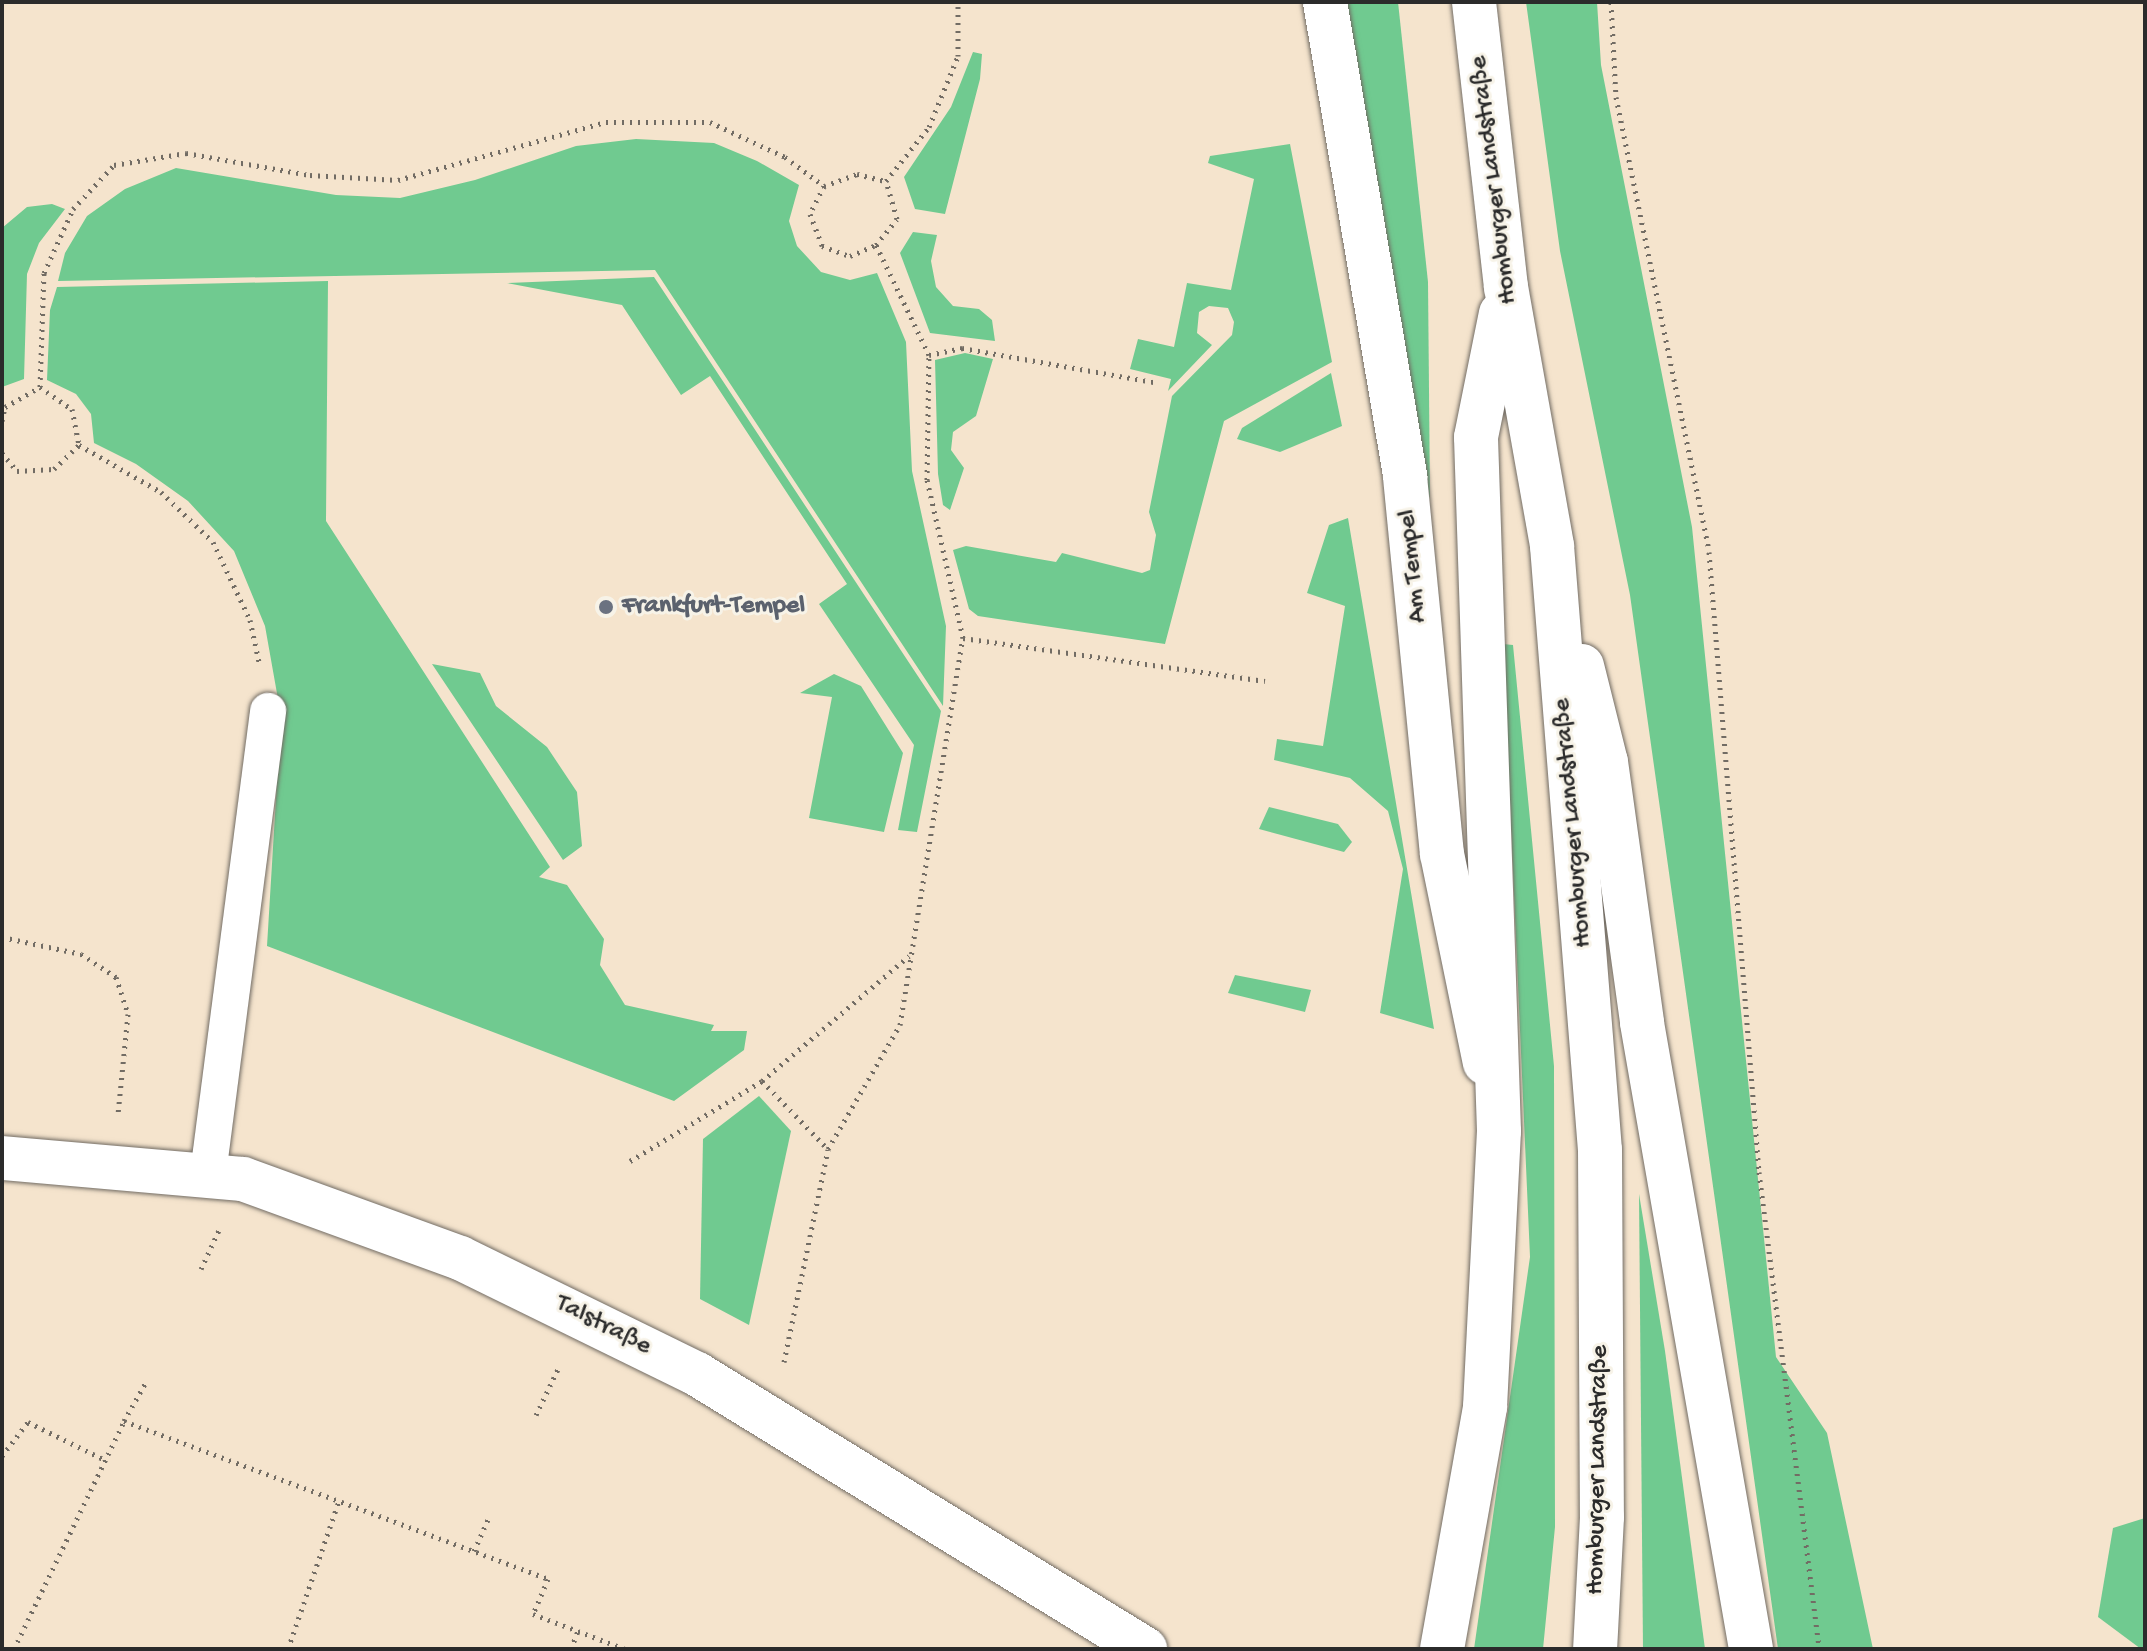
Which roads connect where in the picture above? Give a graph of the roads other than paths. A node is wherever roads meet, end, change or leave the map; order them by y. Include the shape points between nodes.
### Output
1 (1325, 2) edge
2 (1474, 2) edge
3 (1506, 287) junction
4 (1552, 546) junction
5 (268, 711) road end
6 (1499, 1131) junction
7 (2, 1158) edge
8 (208, 1174) junction
9 (1145, 1649) edge
10 (1442, 1649) edge
11 (1595, 1649) edge
12 (1751, 1649) edge

1 - 6 street, Am Tempel via 1405,477 1442,854
2 - 3 street, Homburger Landstraße
3 - 4 street, Homburger Landstraße
3 - 6 street via 1476,437
4 - 11 street, Homburger Landstraße via 1600,1150 1602,1517
4 - 12 street via 1606,762 1642,1023
5 - 8 lane
6 - 10 street via 1485,1407
7 - 8 street, Talstraße
8 - 9 street, Talstraße via 280,1191 460,1258 599,1322 774,1422

